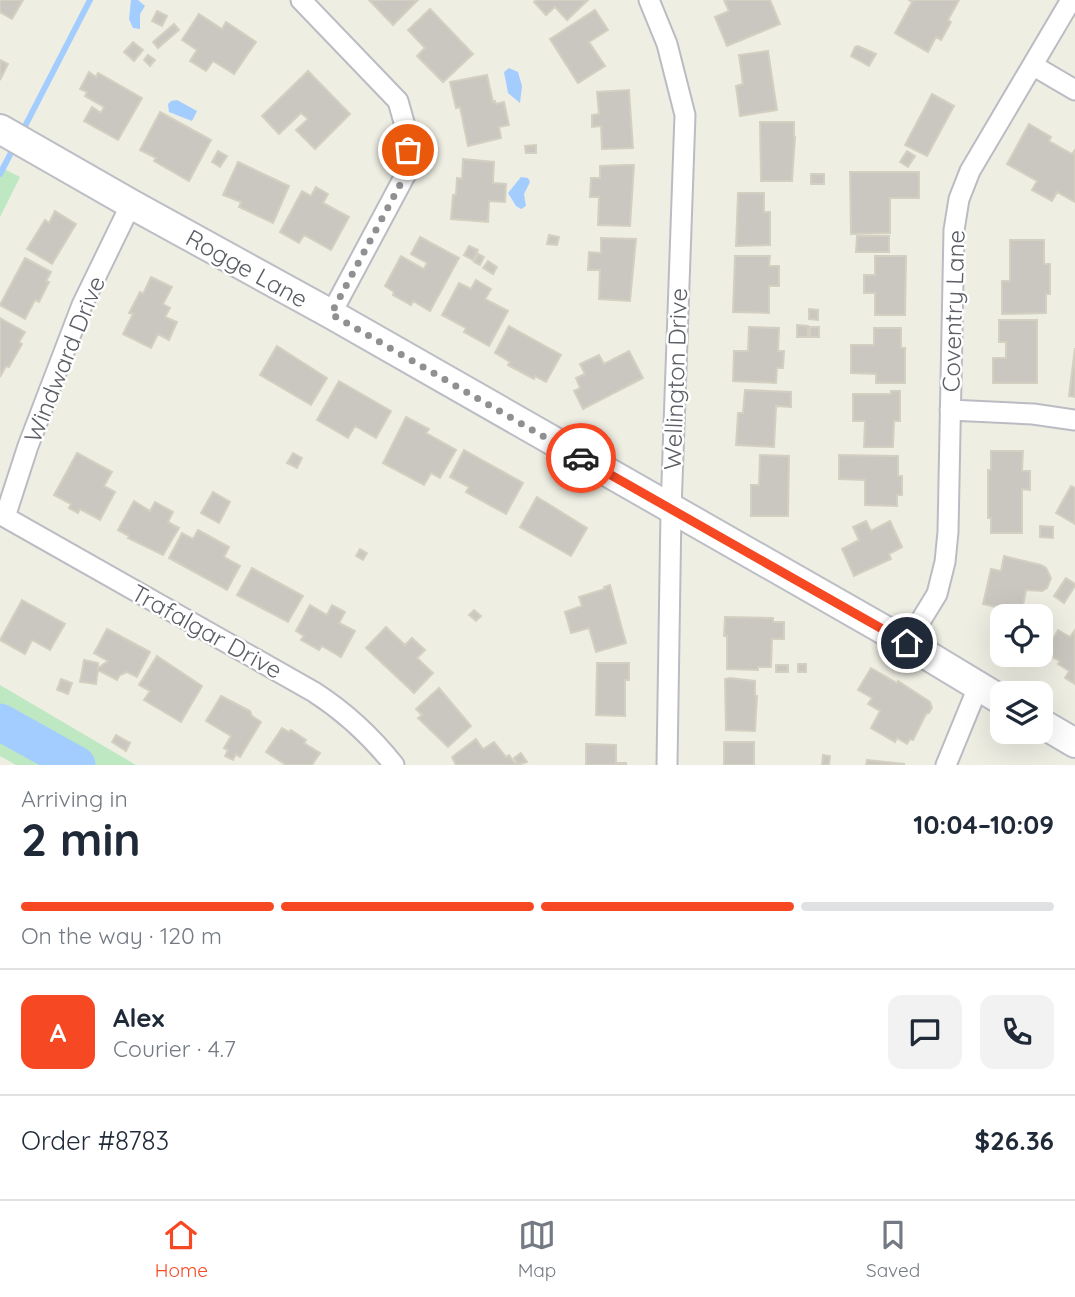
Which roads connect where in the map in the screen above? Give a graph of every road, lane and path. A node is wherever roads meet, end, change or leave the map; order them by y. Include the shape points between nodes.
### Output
1 (301, 0) edge
2 (649, 0) edge
3 (1071, 0) edge
4 (1034, 66) junction
5 (1075, 90) edge
6 (12, 136) edge
7 (131, 204) junction
8 (331, 314) junction
9 (950, 410) junction
10 (1075, 420) edge
11 (671, 510) junction
12 (5, 517) joint
13 (907, 643) junction
14 (978, 687) junction
15 (990, 694) edge
16 (1053, 730) edge
17 (1075, 743) edge
18 (394, 765) edge
19 (667, 765) edge
20 (946, 765) edge

1 - 8 street via 398,101 407,133 409,168
2 - 11 street, Wellington Drive via 667,44 685,115
3 - 4 street, Coventry Lane
4 - 5 street
4 - 9 street, Coventry Lane via 970,170 959,199 954,230
6 - 7 street, Rogge Lane
7 - 8 street, Rogge Lane
7 - 12 street, Windward Drive via 82,305
8 - 11 street, Rogge Lane
9 - 10 street
9 - 13 street, Coventry Lane via 945,562 937,594
11 - 13 street, Rogge Lane
11 - 19 street, Wellington Drive
12 - 18 street, Trafalgar Drive via 314,692 340,709
13 - 14 street, Rogge Lane
14 - 15 street, Rogge Lane
14 - 20 street
16 - 17 street

